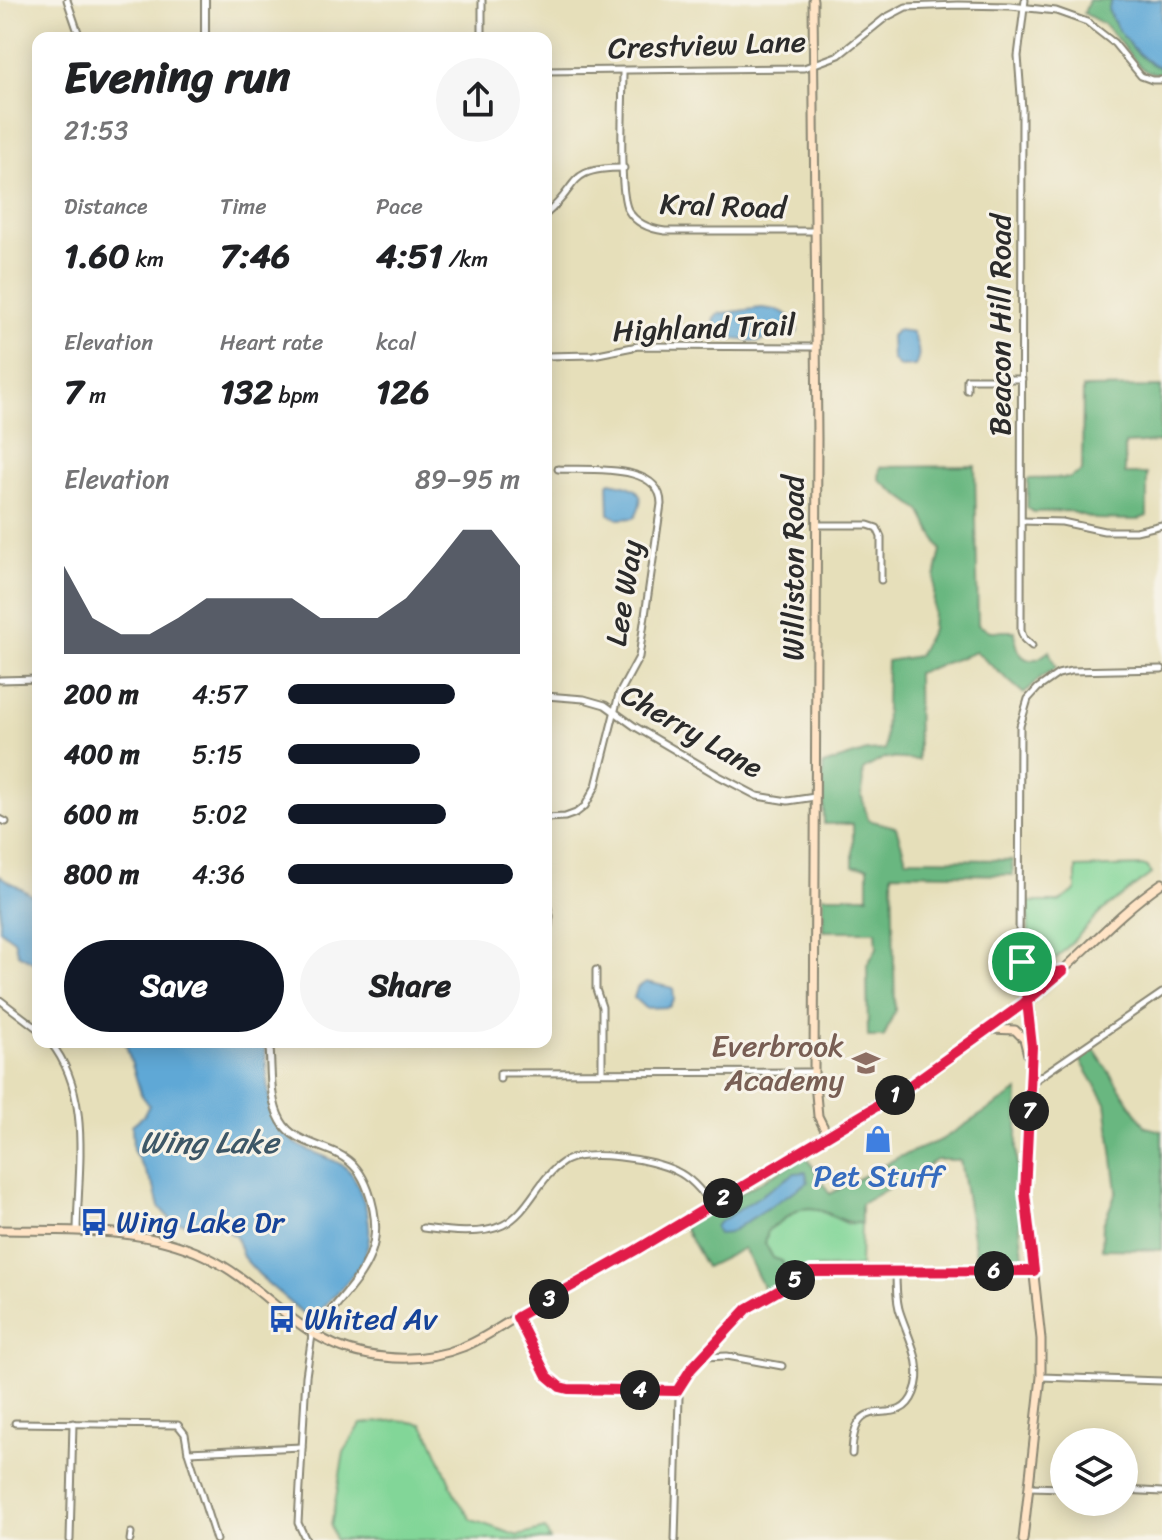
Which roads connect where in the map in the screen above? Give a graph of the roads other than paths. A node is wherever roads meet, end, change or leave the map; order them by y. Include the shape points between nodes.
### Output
1 (67, 0) edge
2 (205, 0) edge
3 (482, 0) edge
4 (813, 0) edge
5 (1024, 4) edge
6 (78, 32) edge
7 (205, 32) edge
8 (482, 32) edge
9 (814, 65) junction
10 (552, 71) edge
11 (623, 72) junction
12 (1162, 80) edge
13 (624, 168) junction
14 (552, 207) edge
15 (817, 231) junction
16 (817, 347) junction
17 (552, 356) edge
18 (1022, 379) junction
19 (967, 390) dead end
20 (558, 469) dead end
21 (1022, 521) junction
22 (817, 525) junction
23 (1162, 525) edge
24 (881, 580) dead end
25 (1032, 646) dead end
26 (1162, 669) edge
27 (32, 679) edge
28 (0, 680) edge
29 (552, 697) edge
30 (616, 712) junction
31 (816, 797) junction
32 (552, 818) edge
33 (1162, 883) edge
34 (1022, 962) junction
35 (596, 970) dead end
36 (1063, 971) junction
37 (1162, 993) edge
38 (0, 1000) edge
39 (1027, 1001) junction
40 (32, 1024) edge
41 (988, 1029) junction
42 (54, 1048) edge
43 (270, 1048) edge
44 (1031, 1067) junction
45 (602, 1072) junction
46 (814, 1072) junction
47 (500, 1079) dead end
48 (1031, 1083) junction
49 (827, 1134) junction
50 (711, 1205) junction
51 (423, 1228) dead end
52 (0, 1230) edge
53 (77, 1231) junction
54 (1034, 1271) junction
55 (896, 1272) junction
56 (517, 1317) junction
57 (312, 1335) junction
58 (702, 1357) junction
59 (782, 1366) dead end
60 (1041, 1377) junction
61 (1162, 1381) edge
62 (677, 1391) junction
63 (15, 1423) dead end
64 (73, 1423) junction
65 (302, 1447) junction
66 (188, 1452) junction
67 (852, 1454) dead end
68 (1030, 1487) junction
69 (1050, 1488) edge
70 (1138, 1491) edge
71 (1162, 1492) edge
72 (70, 1540) edge
73 (216, 1540) edge
74 (306, 1540) edge
75 (675, 1540) edge
76 (1023, 1540) edge

1 - 6 street
2 - 7 street
3 - 8 street
4 - 9 main road, Williston Road
5 - 9 street, Crestview Lane via 906,7 839,55
5 - 12 street, Crestview Lane via 1087,22 1114,43 1141,76
5 - 18 street, Beacon Hill Road via 1018,56
9 - 11 street, Crestview Lane
9 - 15 main road, Williston Road
10 - 11 street, Crestview Lane
11 - 13 street, Kral Road
13 - 14 street via 594,169 577,178
13 - 15 street, Kral Road via 628,210 654,230
15 - 16 main road, Williston Road
16 - 17 street, Highland Trail via 638,346
16 - 22 main road, Williston Road
18 - 19 street via 967,379
18 - 21 street, Beacon Hill Road
20 - 30 street, Lee Way via 633,473 654,483 661,496 639,657 619,694
21 - 23 street via 1104,531
21 - 25 street, Beacon Hill Road via 1021,631
22 - 24 street via 877,528
22 - 31 main road, Williston Road
26 - 34 street via 1071,671 1058,674 1028,699 1020,726
27 - 28 street
29 - 30 street, Cherry Lane via 593,701
30 - 31 street, Cherry Lane via 743,790 772,800
30 - 32 street, Lee Way via 591,797 576,813
31 - 46 main road, Williston Road
33 - 36 main road
34 - 36 main road via 1039,975
34 - 39 street
35 - 45 street
36 - 39 main road
37 - 48 street
38 - 40 street
39 - 41 main road
39 - 44 main road
41 - 44 main road via 1019,1033
41 - 49 main road via 907,1088
42 - 53 street via 67,1069 78,1106
43 - 57 street via 279,1118 299,1138 354,1164 376,1221 372,1255
44 - 48 main road
45 - 46 street
45 - 47 street via 500,1073
46 - 49 main road, Williston Road via 818,1116
48 - 54 main road via 1025,1193
49 - 50 main road
50 - 51 street via 687,1177 665,1166 580,1156 558,1165 502,1225 479,1230
50 - 56 main road
52 - 53 main road
53 - 57 main road via 159,1240 205,1256
54 - 55 street
54 - 60 main road
55 - 58 street via 811,1272 748,1308
55 - 67 street via 900,1310 915,1353 915,1391 895,1411 870,1414 857,1422
56 - 57 main road via 463,1347 410,1358 365,1355
56 - 62 street via 547,1376 560,1387
57 - 65 street
58 - 59 street
58 - 62 street
60 - 61 street
60 - 68 main road
62 - 75 street
63 - 64 street
64 - 66 street via 178,1425
64 - 72 street
65 - 66 street
65 - 74 street via 298,1523
66 - 73 street
68 - 69 street
68 - 76 main road
70 - 71 street

